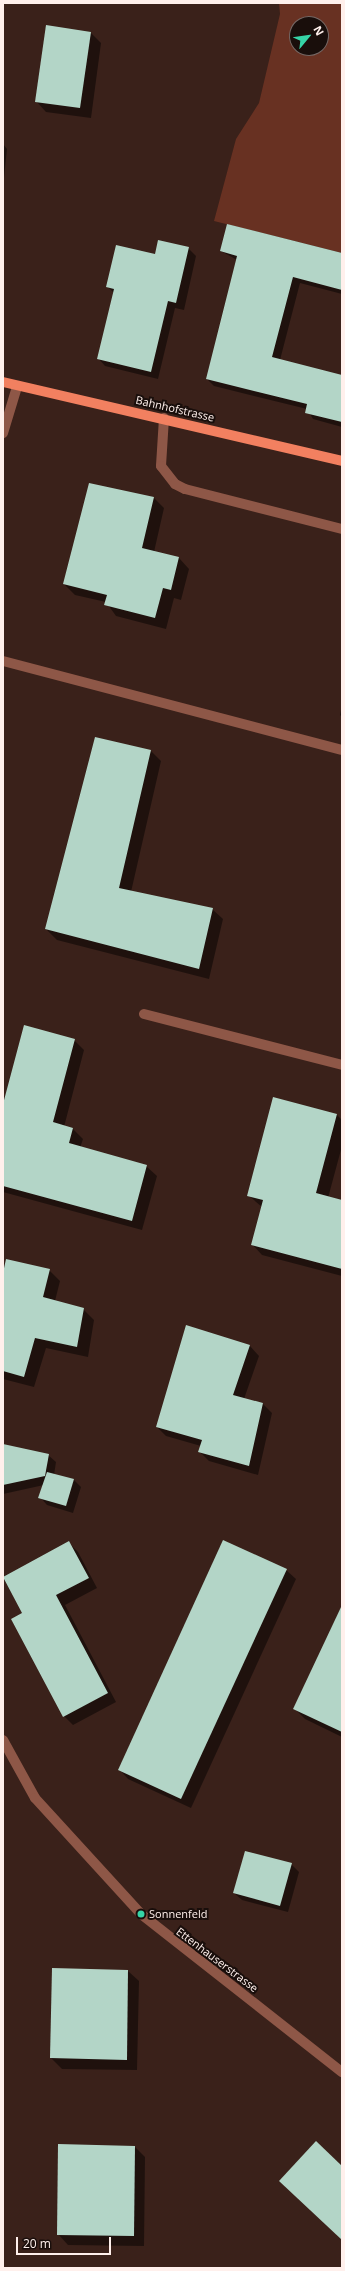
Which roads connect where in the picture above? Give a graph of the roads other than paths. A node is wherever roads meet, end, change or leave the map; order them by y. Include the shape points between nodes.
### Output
1 (3, 382) edge
2 (17, 387) junction
3 (164, 418) junction
4 (3, 433) edge
5 (342, 461) edge
6 (342, 529) edge
7 (3, 661) edge
8 (342, 750) edge
9 (144, 1014) dead end
10 (342, 1065) edge
11 (3, 1740) edge
12 (6, 1753) edge
13 (342, 2072) edge

1 - 2 main road, Bahnhofstrasse
2 - 3 main road, Bahnhofstrasse
2 - 4 street
3 - 5 main road, Bahnhofstrasse
3 - 6 street via 160,466 175,484 185,489
7 - 8 street
9 - 10 street
11 - 12 street, Ettenhauserstrasse
12 - 13 street, Ettenhauserstrasse via 35,1798 156,1929

